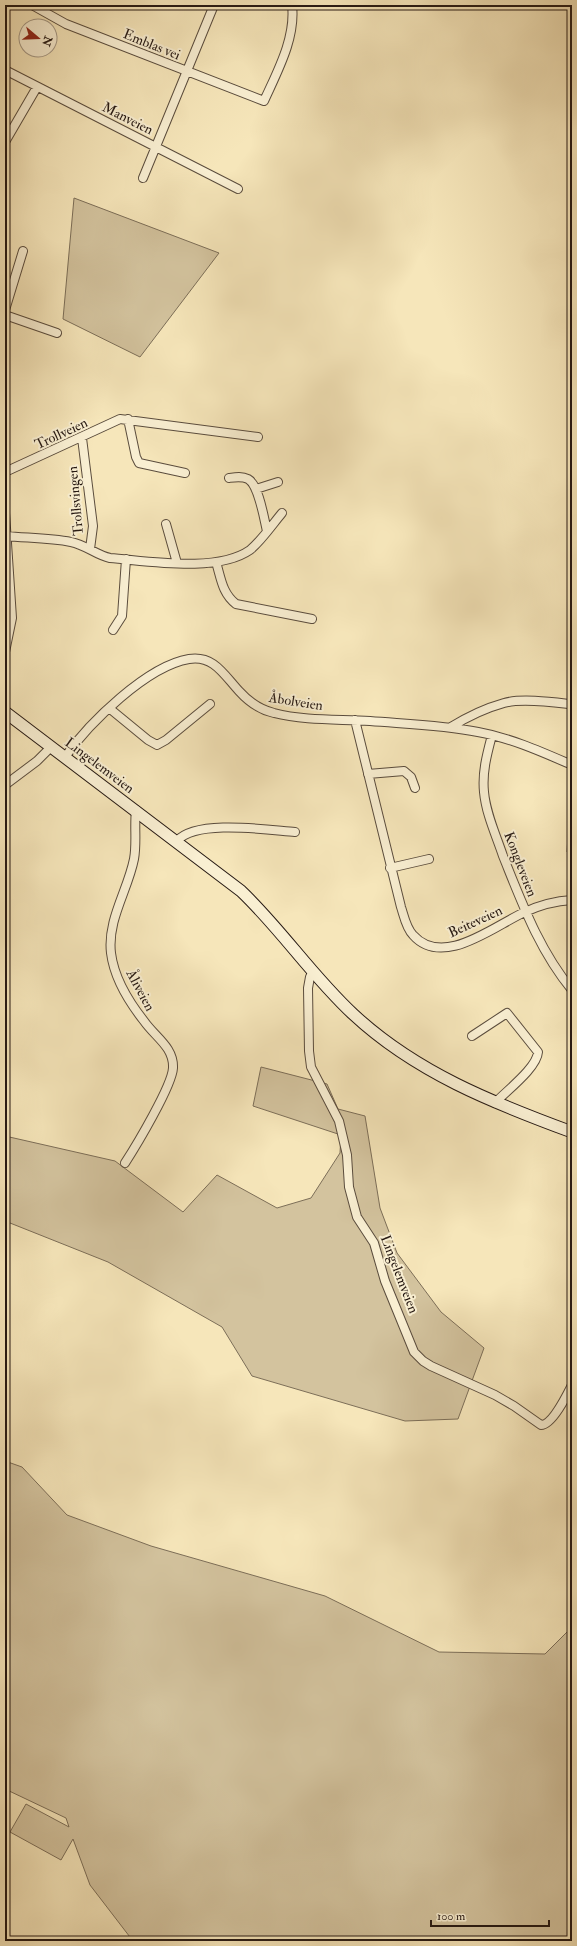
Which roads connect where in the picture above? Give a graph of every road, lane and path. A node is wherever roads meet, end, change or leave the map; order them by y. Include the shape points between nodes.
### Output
1 (32, 5) edge
2 (214, 5) edge
3 (292, 5) edge
4 (5, 70) edge
5 (186, 72) junction
6 (37, 87) junction
7 (5, 142) edge
8 (155, 147) junction
9 (143, 178) dead end
10 (238, 189) dead end
11 (23, 251) dead end
12 (5, 310) edge
13 (5, 315) edge
14 (57, 333) dead end
15 (128, 419) junction
16 (258, 437) dead end
17 (82, 438) junction
18 (5, 472) edge
19 (185, 473) dead end
20 (230, 478) dead end
21 (278, 482) dead end
22 (256, 489) junction
23 (5, 513) edge
24 (282, 513) dead end
25 (166, 524) dead end
26 (267, 531) junction
27 (6, 536) junction
28 (90, 549) junction
29 (126, 559) junction
30 (216, 562) junction
31 (177, 563) junction
32 (312, 619) dead end
33 (8, 629) edge
34 (113, 630) dead end
35 (5, 652) edge
36 (210, 704) dead end
37 (569, 704) dead end
38 (109, 708) junction
39 (5, 712) edge
40 (355, 720) junction
41 (451, 728) junction
42 (492, 735) junction
43 (51, 746) junction
44 (65, 757) junction
45 (572, 765) edge
46 (368, 774) junction
47 (5, 784) edge
48 (415, 788) dead end
49 (136, 810) junction
50 (295, 832) dead end
51 (177, 841) junction
52 (429, 859) dead end
53 (390, 868) junction
54 (572, 900) edge
55 (525, 912) junction
56 (313, 971) junction
57 (572, 990) edge
58 (472, 1036) dead end
59 (495, 1103) junction
60 (572, 1132) edge
61 (125, 1163) dead end
62 (572, 1386) edge

1 - 5 street, Emblas vei via 66,24
2 - 5 street
3 - 5 street, Emblas vei via 289,39 264,101
4 - 6 street, Manveien
5 - 8 street
6 - 7 street
6 - 8 street, Manveien
8 - 9 street
8 - 10 street, Manveien
11 - 12 street
13 - 14 street
15 - 16 street, Trollveien
15 - 17 street, Trollveien via 120,419
15 - 19 street via 139,463
17 - 18 street, Trollveien
17 - 28 street, Trollsvingen via 93,526
20 - 22 street via 242,477 250,480
21 - 22 street
22 - 26 street
23 - 27 street
24 - 26 street
25 - 31 street
26 - 30 street via 249,550
27 - 28 street, Trollsvingen via 71,542
27 - 33 street via 12,618
28 - 29 street via 98,555
29 - 31 street
29 - 34 street via 122,616
30 - 31 street
30 - 32 street via 224,591 236,604
33 - 35 street
36 - 38 street via 166,740 157,744 148,740
37 - 41 street via 505,702 464,719
38 - 40 street, Åbolveien via 138,684 165,668 177,662 197,659 213,663 239,691 260,708 285,715
38 - 44 street, Åbolveien
39 - 43 main road, Lingelemveien
40 - 41 street, Åbolveien
40 - 46 street, Beiteveien
41 - 42 street, Åbolveien
42 - 45 street, Åbolveien
42 - 55 street, Kongleveien via 483,777 485,802
43 - 44 main road, Lingelemveien
43 - 47 street via 37,761
44 - 49 main road, Lingelemveien
46 - 48 street via 404,771 411,777
46 - 53 street, Beiteveien
49 - 51 main road, Lingelemveien
49 - 61 street, Åliveien via 134,858 113,925 110,944 115,967 131,1002 172,1055 173,1069 169,1084
50 - 51 street via 216,828 189,833
51 - 56 main road, Lingelemveien via 241,891
52 - 53 street
53 - 55 street, Beiteveien via 406,922 413,935 431,946 451,948
54 - 55 street, Beiteveien via 546,903
55 - 57 street, Kongleveien via 543,948
56 - 59 main road, Lingelemveien via 376,1035 422,1065
56 - 62 street, Lingelemveien via 308,995 311,1066 339,1121 347,1155 349,1187 357,1217 374,1243 385,1281 414,1352 431,1366 495,1395 541,1424 546,1424 553,1417
58 - 59 street via 506,1013 538,1052 538,1058 532,1066
59 - 60 main road, Lingelemveien

